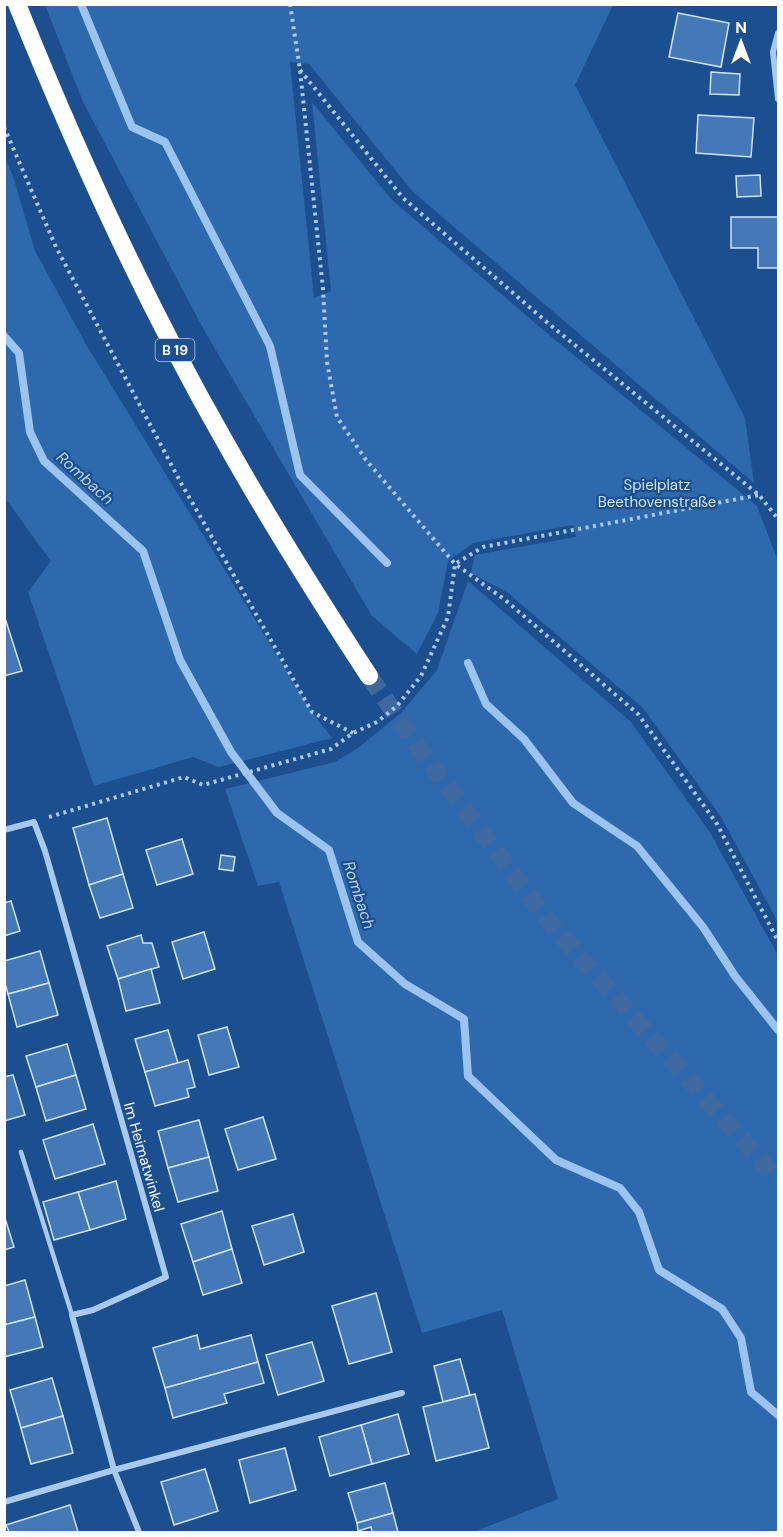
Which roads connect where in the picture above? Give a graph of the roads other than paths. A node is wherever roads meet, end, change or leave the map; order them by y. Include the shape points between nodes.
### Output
1 (17, 4) edge
2 (778, 33) edge
3 (778, 99) edge
4 (369, 676) tunnel mouth
5 (4, 830) edge
6 (21, 1152) dead end
7 (72, 1315) junction
8 (402, 1393) dead end
9 (114, 1470) junction
10 (4, 1502) edge
11 (139, 1533) edge

1 - 4 highway, B 19 via 102,202 180,361 260,502
2 - 3 street via 773,52
5 - 7 street, Im Heimatwinkel via 34,822 45,851 166,1277 93,1310
6 - 7 lane
7 - 9 street
8 - 9 street
9 - 10 street
9 - 11 street

